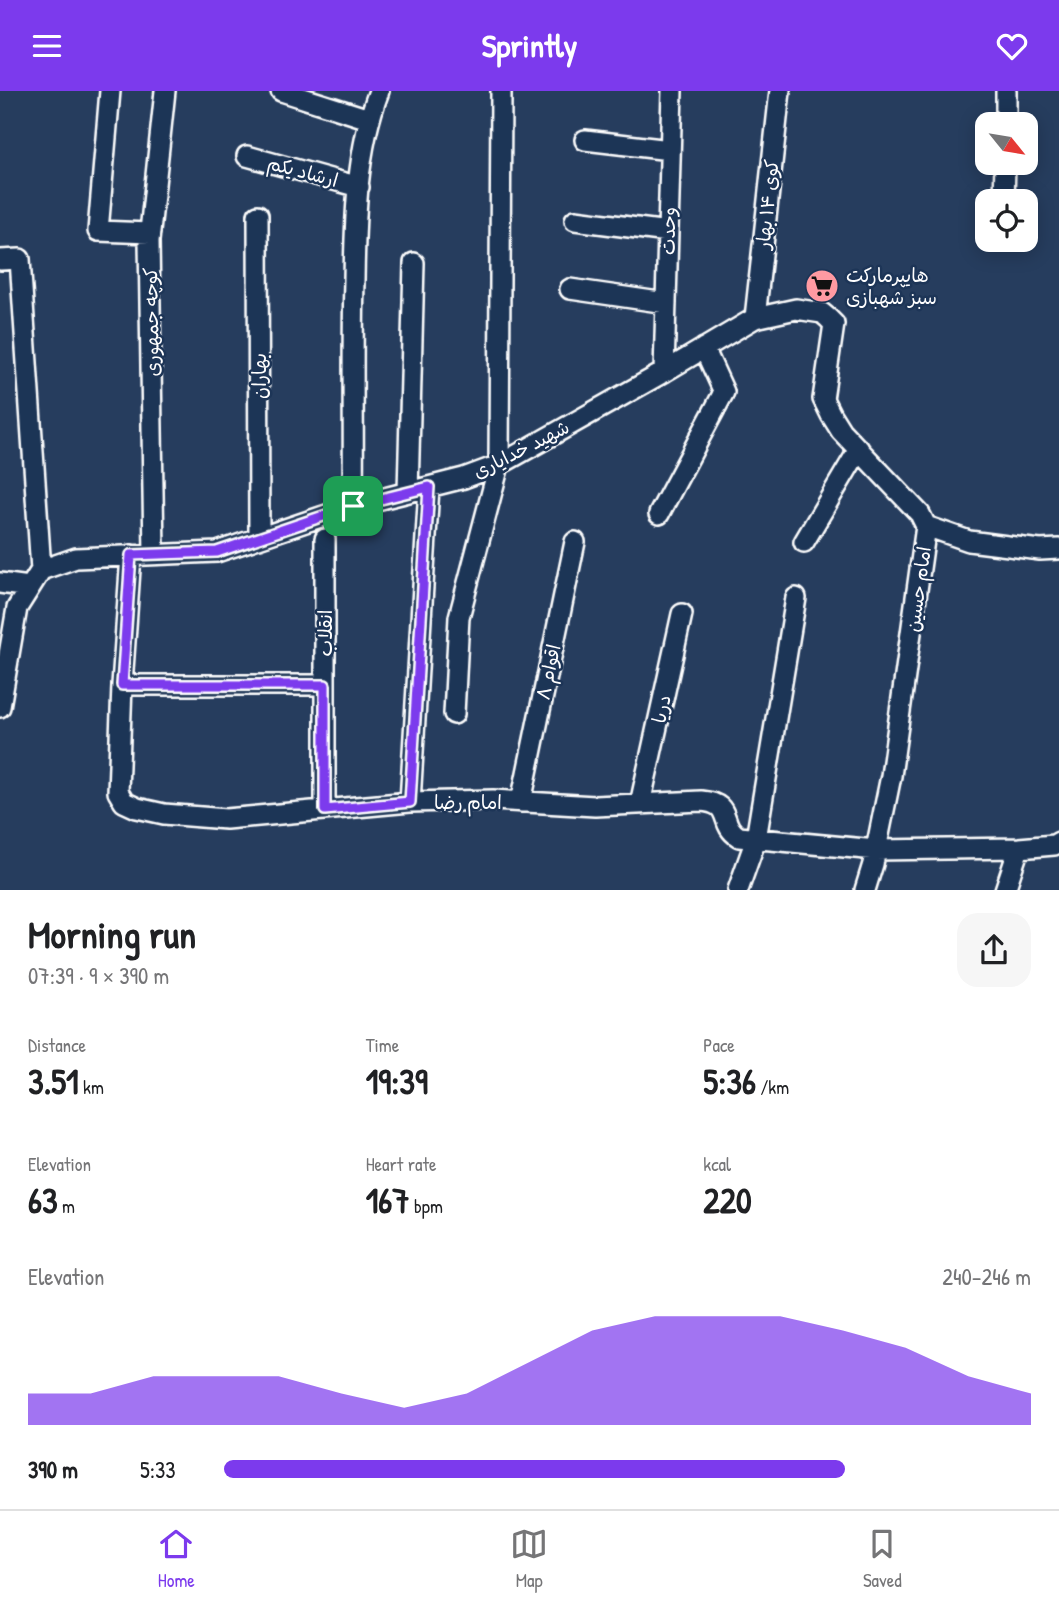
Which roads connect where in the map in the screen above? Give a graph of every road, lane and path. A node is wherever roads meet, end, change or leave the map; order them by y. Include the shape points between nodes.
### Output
1 (110, 91) edge
2 (165, 91) edge
3 (281, 91) edge
4 (379, 91) edge
5 (501, 91) edge
6 (672, 91) edge
7 (780, 91) edge
8 (1006, 91) edge
9 (1006, 112) edge
10 (369, 119) junction
11 (585, 140) dead end
12 (670, 150) junction
13 (247, 156) dead end
14 (359, 187) junction
15 (258, 215) dead end
16 (575, 220) dead end
17 (668, 232) junction
18 (150, 233) junction
19 (0, 260) edge
20 (414, 263) dead end
21 (570, 289) dead end
22 (666, 303) junction
23 (796, 309) joint
24 (755, 318) junction
25 (704, 348) junction
26 (664, 372) junction
27 (859, 449) junction
28 (499, 464) junction
29 (429, 487) junction
30 (408, 492) junction
31 (353, 506) junction
32 (659, 515) dead end
33 (926, 526) junction
34 (259, 538) junction
35 (325, 539) dead end
36 (575, 542) dead end
37 (804, 543) dead end
38 (1059, 549) edge
39 (154, 554) junction
40 (131, 555) junction
41 (41, 570) junction
42 (0, 583) edge
43 (29, 587) junction
44 (796, 598) dead end
45 (682, 614) dead end
46 (122, 685) junction
47 (325, 685) junction
48 (0, 707) edge
49 (454, 714) dead end
50 (410, 802) junction
51 (521, 802) junction
52 (640, 804) junction
53 (325, 810) junction
54 (756, 839) junction
55 (1059, 842) edge
56 (1019, 848) junction
57 (876, 850) junction
58 (738, 890) edge
59 (865, 890) edge
60 (1005, 890) edge

1 - 18 street via 98,231
2 - 18 street, کوچه جمهوری
3 - 10 street
4 - 10 street
5 - 28 street
6 - 12 street, وحدت
7 - 24 street, کوی ۱۴ بهار
8 - 9 street
10 - 14 street
11 - 12 street
12 - 17 street, وحدت
13 - 14 street, ارشاد یکم
14 - 31 street
15 - 34 street, بهاران
16 - 17 street
17 - 22 street, وحدت
18 - 39 street, کوچه جمهوری
19 - 41 street via 20,259
20 - 30 street
21 - 22 street
22 - 26 street, وحدت
23 - 24 street, شهید خدایاری
23 - 27 street, امام حسین via 822,313 834,324 823,399 841,431
24 - 25 street, شهید خدایاری
25 - 26 street, شهید خدایاری
25 - 32 street via 724,392
26 - 28 street, شهید خدایاری
27 - 33 street, امام حسین
27 - 37 street
28 - 29 street, شهید خدایاری
28 - 49 street via 458,617
29 - 30 street, شهید خدایاری
29 - 50 street
30 - 31 street, شهید خدایاری
31 - 34 street, شهید خدایاری
33 - 38 street via 969,541
33 - 57 street, امام حسین via 891,776
34 - 39 street, شهید خدایاری via 217,552
35 - 47 street, انقلاب
36 - 51 street, اقوام ۸
39 - 40 street, شهید خدایاری
40 - 41 street, شهید خدایاری via 76,558
40 - 46 street, امام رضا
41 - 43 street
42 - 43 street
43 - 48 street via 18,608
44 - 54 street
45 - 52 street, دریا
46 - 47 street
46 - 53 street, امام رضا via 118,792 124,802 164,814 226,819
47 - 53 street, انقلاب
50 - 51 street, امام رضا
50 - 53 street, امام رضا
51 - 52 street, امام رضا
52 - 54 street, امام رضا via 713,802 720,806 730,832
54 - 57 street, امام رضا
54 - 58 street
55 - 56 street, امام رضا
56 - 57 street, امام رضا
56 - 60 street
57 - 59 street, امام حسین

